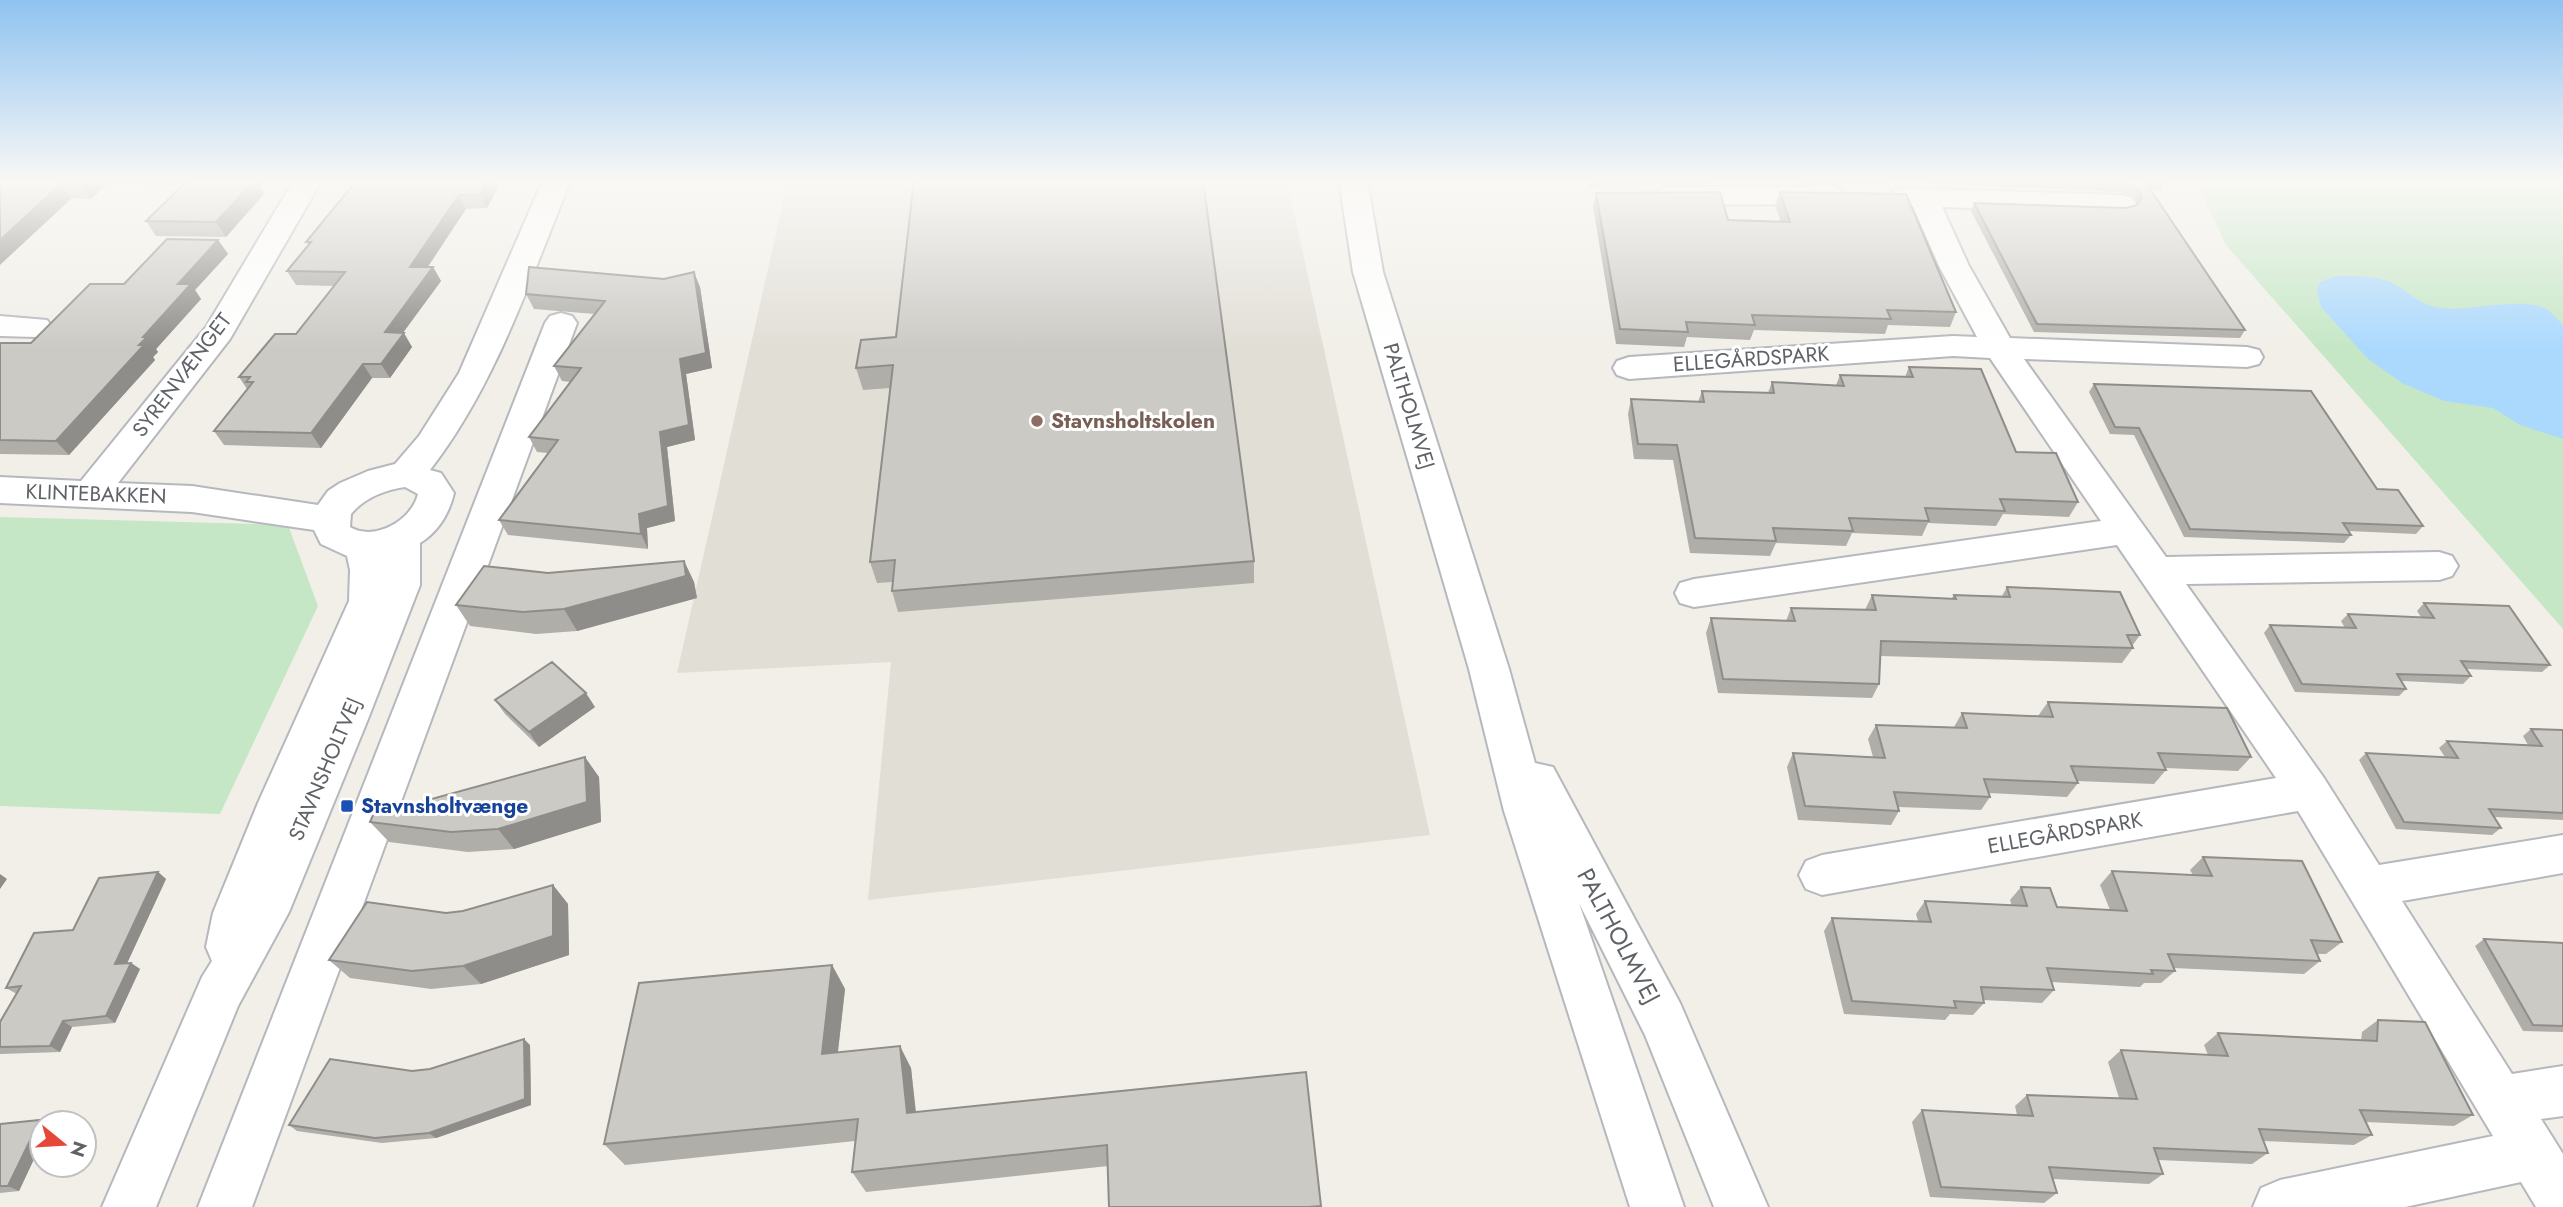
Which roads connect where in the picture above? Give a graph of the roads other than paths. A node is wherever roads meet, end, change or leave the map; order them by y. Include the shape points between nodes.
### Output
1 (275, 236) edge
2 (533, 236) edge
3 (1362, 236) edge
4 (1941, 236) edge
5 (561, 323) dead end
6 (0, 326) edge
7 (36, 327) dead end
8 (1998, 347) junction
9 (2247, 357) dead end
10 (1629, 368) dead end
11 (419, 480) junction
12 (0, 491) edge
13 (91, 493) junction
14 (340, 507) junction
15 (2127, 530) junction
16 (401, 536) junction
17 (363, 545) junction
18 (2439, 566) dead end
19 (2155, 571) junction
20 (1694, 593) dead end
21 (1489, 669) junction
22 (413, 714) junction
23 (331, 721) junction
24 (2309, 791) junction
25 (2563, 854) edge
26 (1822, 875) dead end
27 (2368, 887) junction
28 (2563, 1091) edge
29 (2500, 1101) junction
30 (2532, 1154) junction
31 (2563, 1202) edge
32 (129, 1207) edge
33 (225, 1207) edge
34 (1657, 1207) edge
35 (1741, 1207) edge
36 (2280, 1207) edge

1 - 13 street, SYRENVÆNGET via 219,332
2 - 11 street via 475,373 468,418
3 - 21 street, PALTHOLMVEJ via 1368,272
4 - 8 street
5 - 22 street
6 - 7 street
8 - 9 street, ELLEGÅRDSPARK
8 - 10 street, ELLEGÅRDSPARK via 1953,346
8 - 15 street
11 - 14 street via 372,482
11 - 16 street via 436,493 436,502 430,513
12 - 13 street, KLINTEBAKKEN
13 - 14 street, KLINTEBAKKEN via 192,499 252,510
14 - 17 street via 331,531 337,538
15 - 19 street
15 - 20 street
16 - 17 street
16 - 23 street, STAVNSHOLTVEJ via 401,584
17 - 23 street, STAVNSHOLTVEJ via 369,570 368,601
18 - 19 street
19 - 24 street
21 - 34 street, PALTHOLMVEJ via 1526,811
21 - 35 street, PALTHOLMVEJ via 1555,817 1633,957 1695,1090
22 - 23 street
22 - 33 street
23 - 32 street, STAVNSHOLTVEJ via 266,912 219,993
24 - 26 street, ELLEGÅRDSPARK
24 - 27 street
25 - 27 street
27 - 29 street
28 - 29 street
29 - 30 street
30 - 31 street
30 - 36 street

